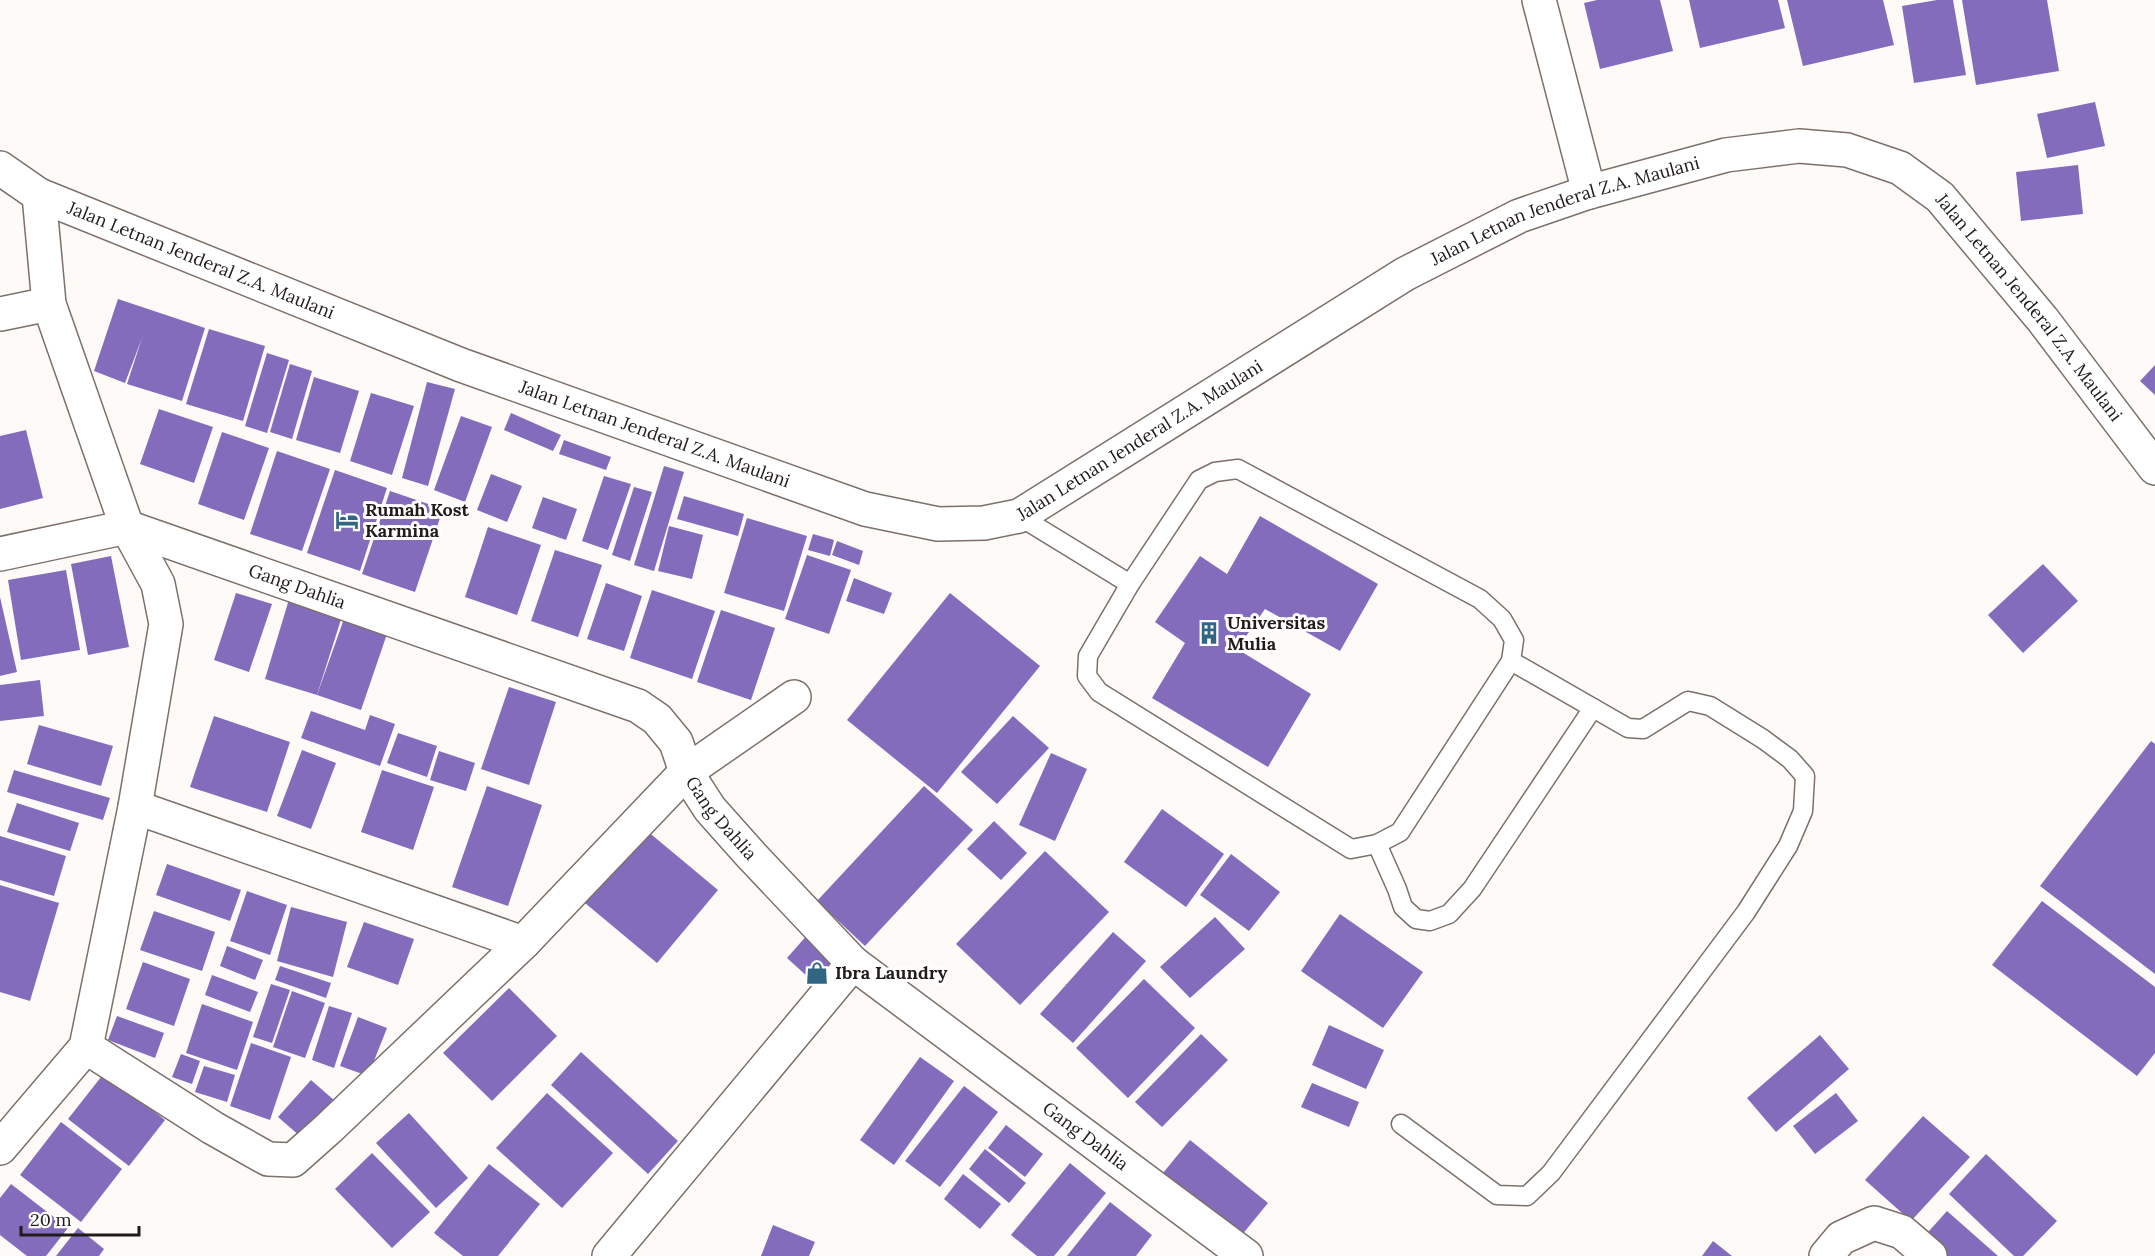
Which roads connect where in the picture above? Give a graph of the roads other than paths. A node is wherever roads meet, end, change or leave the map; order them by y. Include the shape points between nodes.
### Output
1 (1539, 0) edge
2 (0, 168) edge
3 (1589, 192) junction
4 (39, 195) junction
5 (49, 304) junction
6 (0, 314) edge
7 (2155, 468) edge
8 (1019, 516) junction
9 (127, 527) junction
10 (0, 554) edge
11 (1130, 584) junction
12 (1512, 661) junction
13 (794, 697) dead end
14 (1593, 708) junction
15 (686, 772) junction
16 (135, 807) junction
17 (1377, 844) junction
18 (523, 943) junction
19 (853, 963) junction
20 (86, 1047) junction
21 (1401, 1124) dead end
22 (0, 1148) edge
23 (609, 1256) edge
24 (1246, 1256) edge
25 (1826, 1256) edge
26 (1930, 1256) edge

1 - 3 street
2 - 4 street, Jalan Letnan Jenderal Z.A. Maulani
3 - 7 street, Jalan Letnan Jenderal Z.A. Maulani via 1726,155 1799,146 1847,150 1900,168 1940,197 2043,320
3 - 8 street, Jalan Letnan Jenderal Z.A. Maulani via 1519,216 1405,274
4 - 5 street
4 - 8 street, Jalan Letnan Jenderal Z.A. Maulani via 461,365 865,509 938,524 984,524
5 - 6 street
5 - 9 street
8 - 11 lane
9 - 10 street
9 - 15 street, Gang Dahlia via 638,706 657,719 676,742
9 - 16 street via 158,584 166,624
11 - 12 lane via 1198,480 1215,472 1238,469 1480,599 1502,619 1514,640
11 - 17 lane via 1088,656 1087,676 1099,692 1351,849
12 - 14 lane
12 - 17 lane via 1400,832
13 - 15 street
14 - 17 lane via 1472,889 1449,914 1430,921 1416,919 1403,907
14 - 21 lane via 1628,728 1643,729 1688,701 1710,706 1790,759 1805,776 1803,811 1788,846 1746,912 1551,1173 1527,1196 1497,1195
15 - 18 street
15 - 19 street, Gang Dahlia via 710,809
16 - 18 street
16 - 20 street
18 - 20 street via 293,1160 268,1159
19 - 23 street
19 - 24 street, Gang Dahlia
20 - 22 street
25 - 26 street via 1841,1238 1874,1223 1902,1232

